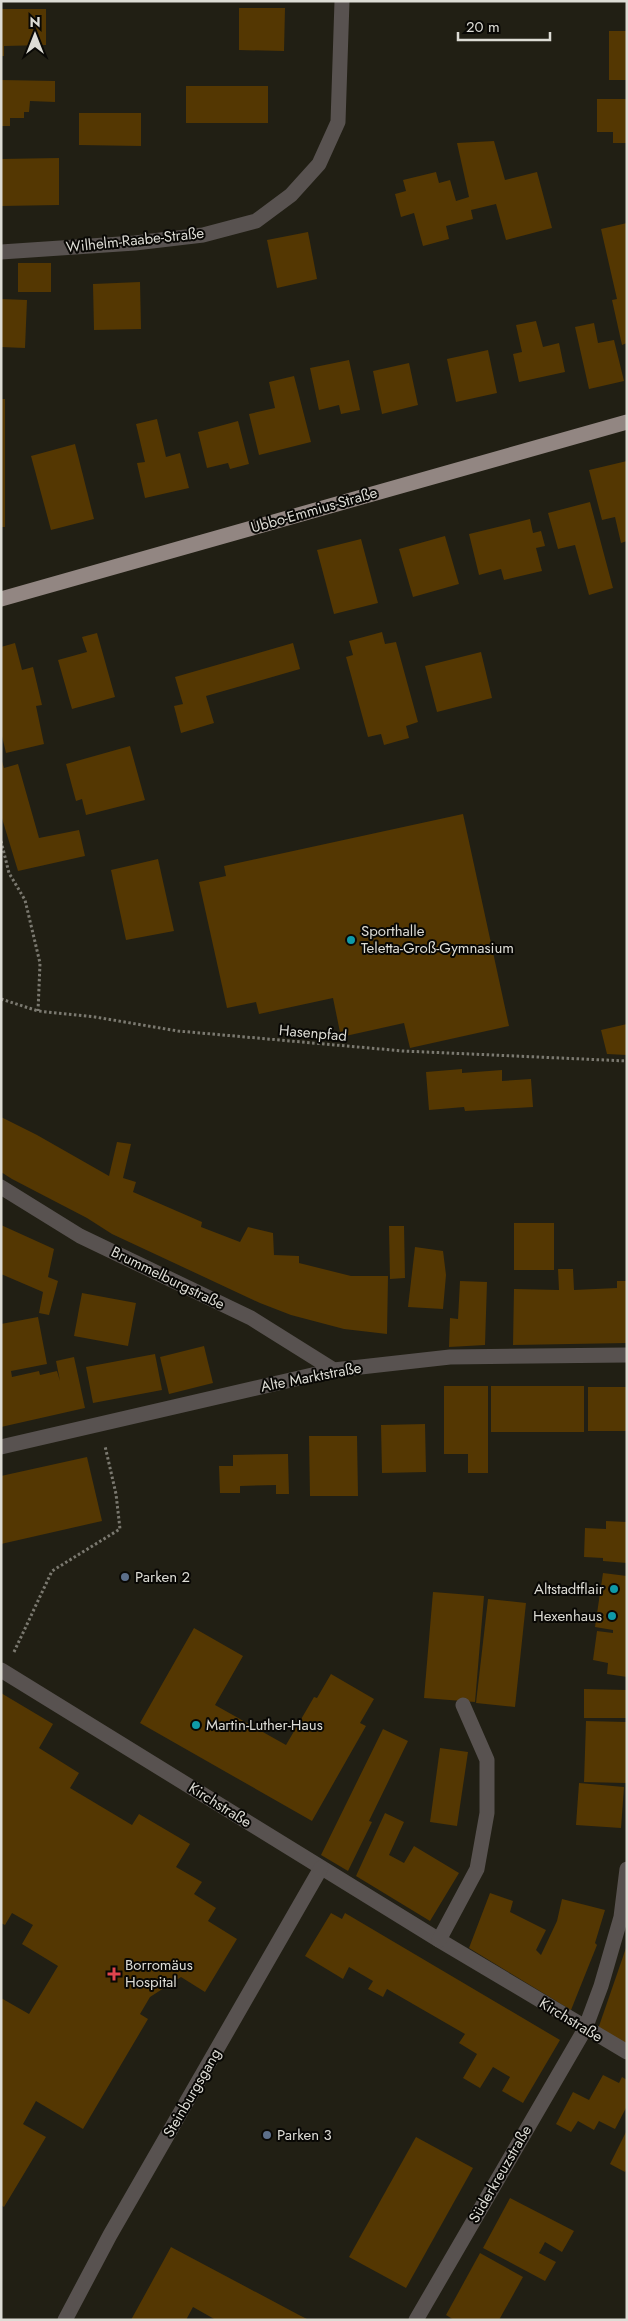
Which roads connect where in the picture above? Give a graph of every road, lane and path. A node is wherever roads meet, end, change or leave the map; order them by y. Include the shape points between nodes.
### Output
1 (342, 1) edge
2 (1, 252) edge
3 (627, 422) edge
4 (1, 599) edge
5 (1, 841) edge
6 (1, 999) edge
7 (38, 1010) junction
8 (627, 1061) edge
9 (1, 1187) edge
10 (627, 1356) edge
11 (334, 1370) junction
12 (100, 1423) junction
13 (1, 1446) edge
14 (3, 1671) edge
15 (463, 1706) dead end
16 (321, 1868) junction
17 (627, 1869) edge
18 (440, 1940) junction
19 (585, 2029) junction
20 (627, 2052) edge
21 (65, 2320) edge
22 (416, 2320) edge

1 - 2 street, Wilhelm-Raabe-Straße via 338,122 319,164 284,200 256,221 203,235
3 - 4 main road, Ubbo-Emmius-Straße
5 - 7 path via 9,873 25,900 40,963
6 - 7 path, Hasenpfad
7 - 8 path, Hasenpfad via 178,1031 347,1047
9 - 11 street, Brummelburgstraße via 80,1236 250,1318
10 - 11 street, Alte Marktstraße via 450,1357
11 - 12 street, Alte Marktstraße
12 - 13 street, Alte Marktstraße
12 - 14 path via 116,1494 120,1529 52,1571
14 - 16 street, Kirchstraße
15 - 18 street via 487,1760 487,1813 477,1869
16 - 18 street, Kirchstraße
16 - 21 street, Steinburgsgang via 110,2235
17 - 19 street, Süderkreuzstraße via 621,1917
18 - 19 street, Kirchstraße
19 - 20 street, Kirchstraße
19 - 22 street, Süderkreuzstraße

